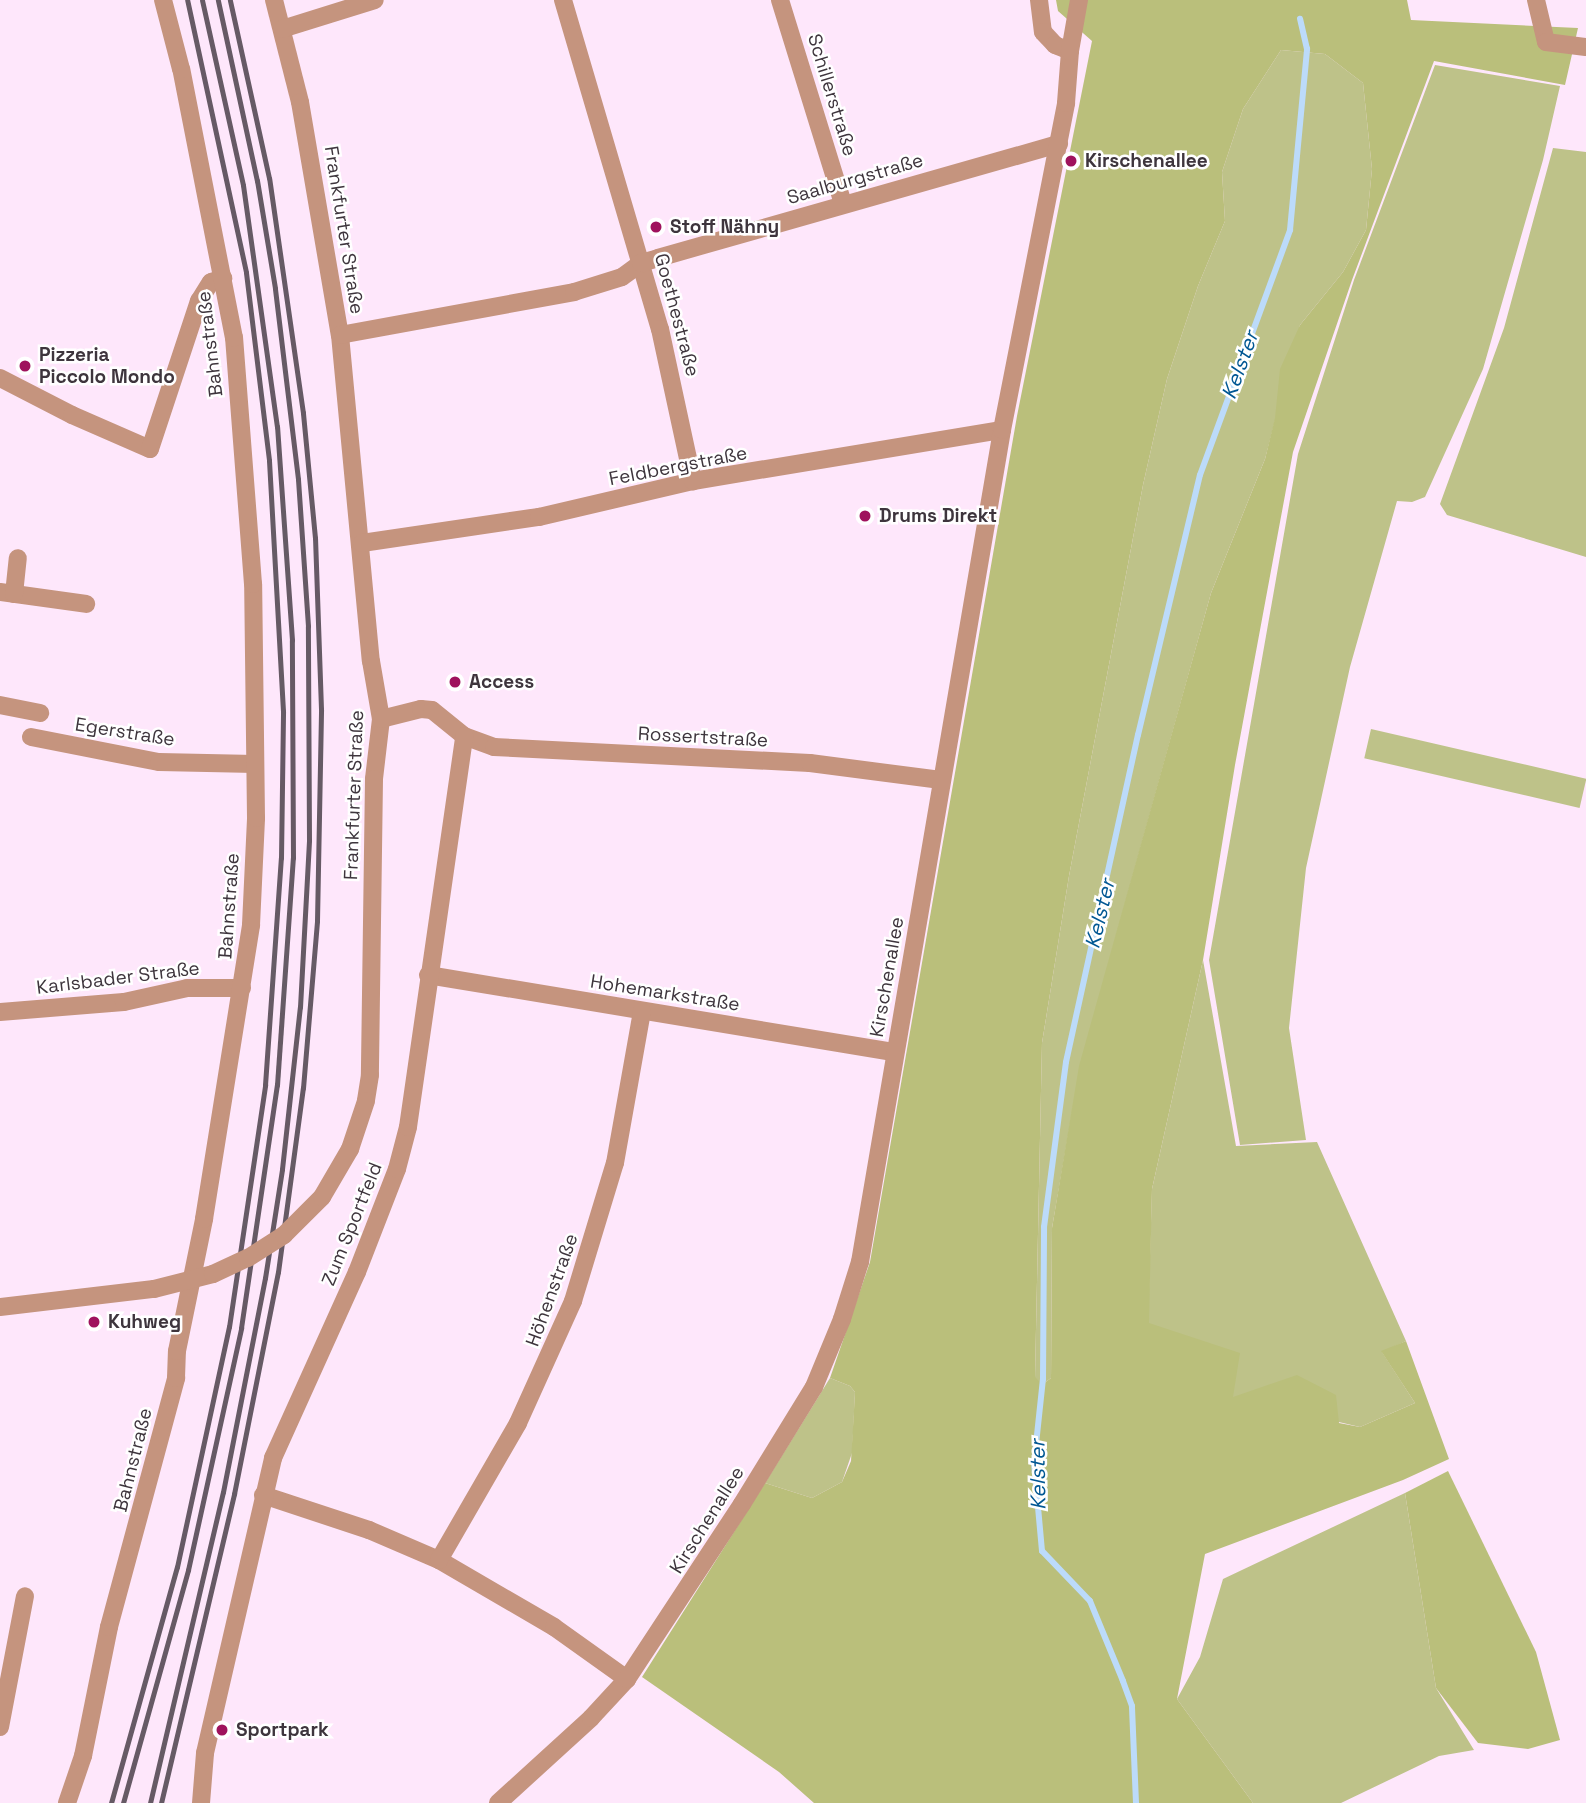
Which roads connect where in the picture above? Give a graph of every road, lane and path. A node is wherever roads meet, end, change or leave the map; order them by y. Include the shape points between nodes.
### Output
1 (163, 0) edge
2 (275, 0) edge
3 (375, 0) edge
4 (563, 0) edge
5 (780, 0) edge
6 (1039, 0) edge
7 (1079, 0) edge
8 (1536, 0) edge
9 (282, 29) junction
10 (1586, 47) edge
11 (1070, 51) junction
12 (1059, 144) junction
13 (844, 203) junction
14 (642, 263) junction
15 (223, 278) junction
16 (340, 335) junction
17 (0, 378) edge
18 (1002, 430) junction
19 (693, 481) junction
20 (362, 543) junction
21 (18, 558) dead end
22 (7, 593) edge
23 (86, 604) dead end
24 (0, 705) edge
25 (40, 713) dead end
26 (382, 719) junction
27 (464, 736) junction
28 (31, 737) dead end
29 (255, 764) junction
30 (941, 780) junction
31 (428, 975) junction
32 (242, 988) junction
33 (642, 1011) junction
34 (0, 1012) edge
35 (895, 1052) junction
36 (0, 1307) edge
37 (262, 1495) junction
38 (439, 1560) junction
39 (25, 1597) dead end
40 (627, 1679) junction
41 (0, 1727) edge
42 (67, 1803) edge
43 (201, 1803) edge
44 (498, 1803) edge

1 - 15 street, Bahnstraße
2 - 9 street, Frankfurter Straße
3 - 9 street
4 - 14 street, Goethestraße
5 - 13 street, Schillerstraße
6 - 11 street via 1043,32 1055,45
7 - 11 street, Kirschenallee
8 - 10 street via 1546,42
9 - 16 street, Frankfurter Straße via 318,195
11 - 12 street, Kirschenallee
12 - 13 street, Saalburgstraße
12 - 18 street, Kirschenallee
13 - 14 street, Saalburgstraße
14 - 16 street, Saalburgstraße via 622,277 574,292
14 - 19 street, Goethestraße
15 - 17 street via 211,282 199,301 150,449
15 - 29 street, Bahnstraße via 234,338 248,493
16 - 20 street, Frankfurter Straße
18 - 19 street, Feldbergstraße
18 - 30 street, Kirschenallee
19 - 20 street, Feldbergstraße via 539,517
20 - 26 street, Frankfurter Straße via 371,661
21 - 22 street
22 - 23 street
24 - 25 street
26 - 27 street via 432,710
26 - 36 street, Frankfurter Straße, bridge via 374,779 371,1057 366,1101 350,1149 322,1197 284,1235 213,1274 154,1289
27 - 30 street, Rossertstraße via 494,747 810,763
27 - 31 street, Zum Sportfeld
28 - 29 street, Egerstraße via 159,762
29 - 32 street, Bahnstraße via 251,925
30 - 35 street, Kirschenallee
31 - 33 street, Hohemarkstraße
31 - 37 street, Zum Sportfeld via 408,1127 397,1170 357,1272 279,1437
32 - 34 street, Karlsbader Straße via 187,988 124,1002
32 - 42 street, Bahnstraße via 176,1378 109,1627 83,1756
33 - 35 street, Hohemarkstraße
33 - 38 street, Höhenstraße via 615,1163 573,1301 518,1423
35 - 40 street, Kirschenallee via 860,1262 823,1369 742,1504
37 - 38 street via 369,1530
37 - 43 street, Zum Sportfeld via 205,1754
38 - 40 street via 554,1627
39 - 41 street
40 - 44 street, Kirschenallee

